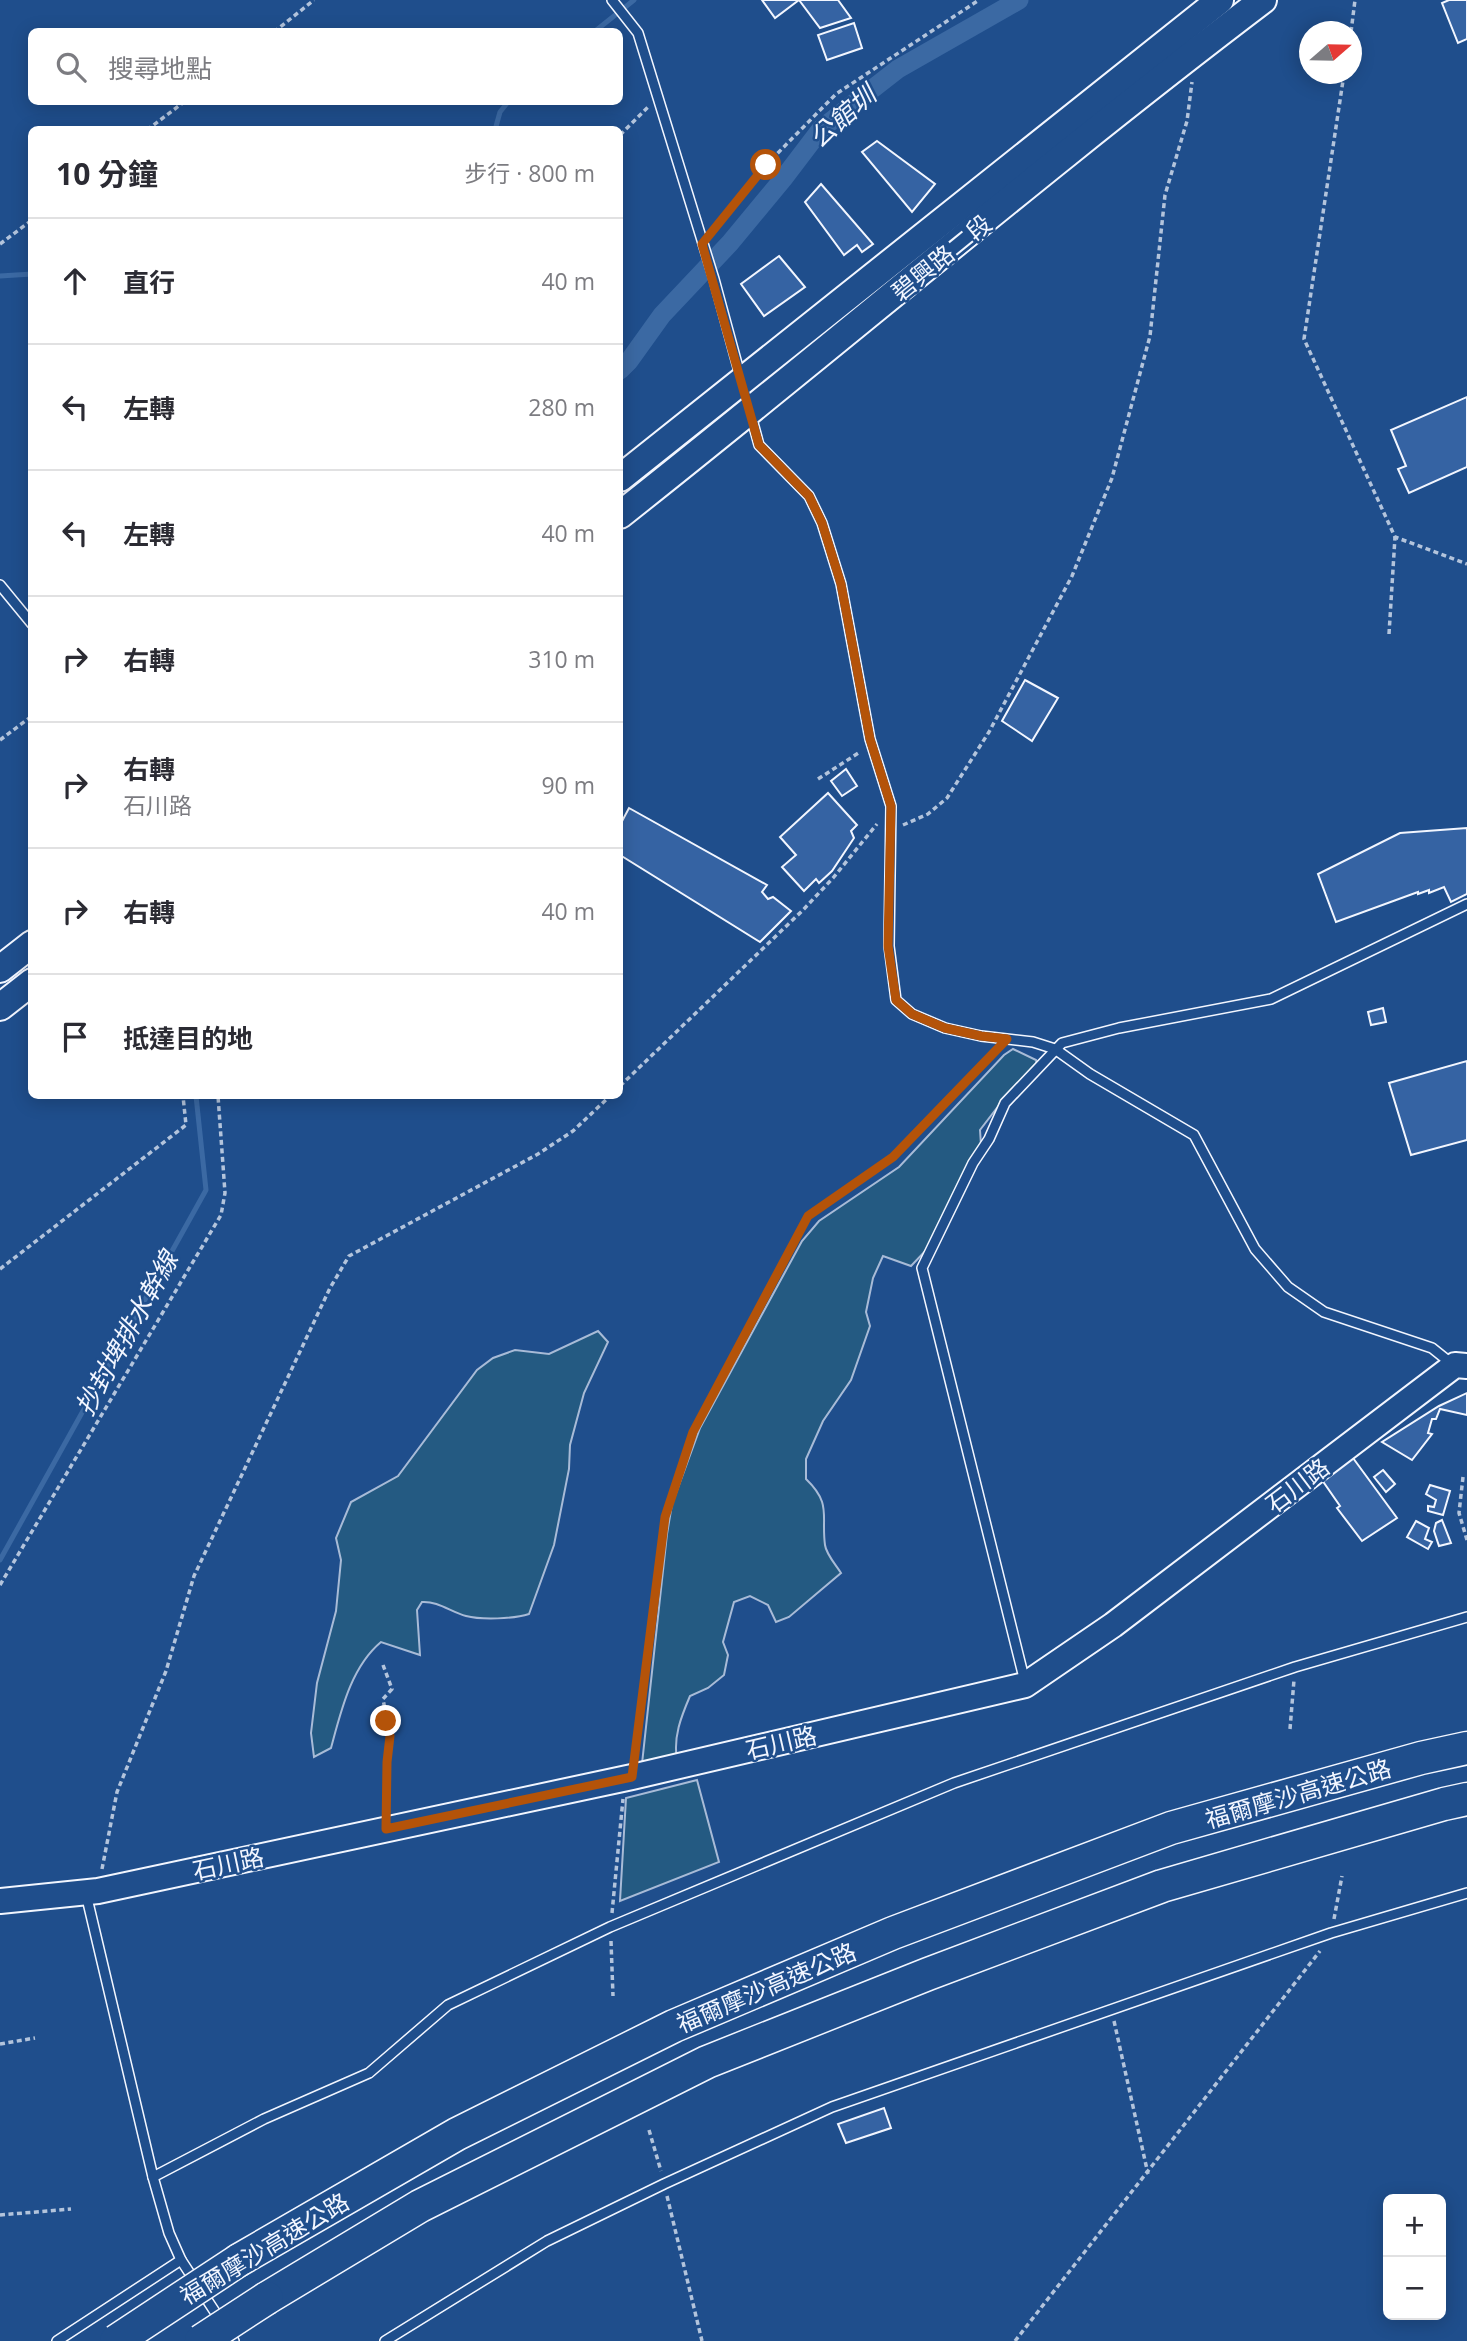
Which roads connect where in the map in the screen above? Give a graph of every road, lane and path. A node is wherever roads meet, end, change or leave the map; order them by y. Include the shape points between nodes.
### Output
1 (314, 0) edge
2 (612, 0) edge
3 (979, 0) edge
4 (1220, 0) edge
5 (1263, 0) edge
6 (1355, 0) edge
7 (1352, 21) edge
8 (279, 28) edge
9 (1185, 59) junction
10 (1343, 84) edge
11 (658, 96) junction
12 (180, 105) edge
13 (153, 126) edge
14 (623, 132) edge
15 (28, 223) edge
16 (0, 244) edge
17 (702, 244) junction
18 (742, 380) junction
19 (751, 411) junction
20 (623, 476) edge
21 (623, 513) edge
22 (1395, 537) junction
23 (1467, 564) edge
24 (0, 585) edge
25 (28, 619) edge
26 (1389, 634) dead end
27 (28, 719) edge
28 (0, 740) edge
29 (873, 745) junction
30 (818, 779) dead end
31 (891, 806) junction
32 (892, 830) junction
33 (1467, 904) edge
34 (28, 947) edge
35 (0, 969) edge
36 (28, 985) edge
37 (0, 1007) edge
38 (1007, 1039) junction
39 (1055, 1049) junction
40 (623, 1083) edge
41 (183, 1099) edge
42 (218, 1099) edge
43 (607, 1099) edge
44 (0, 1269) edge
45 (1461, 1366) edge
46 (1463, 1477) dead end
47 (1467, 1540) edge
48 (0, 1585) edge
49 (1467, 1617) edge
50 (383, 1665) dead end
51 (1295, 1667) junction
52 (1025, 1685) junction
53 (1290, 1729) dead end
54 (1467, 1748) edge
55 (632, 1777) junction
56 (1467, 1799) edge
57 (386, 1829) junction
58 (1342, 1876) dead end
59 (92, 1891) junction
60 (1467, 1893) edge
61 (0, 1901) edge
62 (610, 1927) junction
63 (1331, 1933) junction
64 (614, 1996) dead end
65 (1111, 2008) junction
66 (35, 2038) dead end
67 (0, 2044) edge
68 (649, 2130) dead end
69 (1148, 2174) junction
70 (153, 2176) junction
71 (664, 2184) junction
72 (71, 2209) dead end
73 (0, 2216) edge
74 (181, 2260) junction
75 (57, 2341) edge
76 (116, 2341) edge
77 (201, 2341) edge
78 (234, 2341) edge
79 (385, 2341) edge
80 (702, 2341) edge
81 (1015, 2341) edge

1 - 8 path
2 - 11 lane via 638,33
3 - 17 path via 836,94 766,165
4 - 18 main road, 碧興路二段
5 - 9 main road, 碧興路二段
6 - 7 path
9 - 19 main road, 碧興路二段
9 - 32 path via 1193,85 1165,195 1150,336 1112,478 1072,576 989,732 947,799 928,814
10 - 22 path via 1304,339
11 - 14 path
11 - 17 lane
12 - 13 path
15 - 16 path
17 - 18 lane
18 - 19 lane
18 - 20 main road, 碧興路二段
19 - 21 main road, 碧興路二段
19 - 29 lane via 759,445 809,496 822,523 841,584
22 - 23 path
22 - 26 path
24 - 25 lane
27 - 28 path
29 - 30 path
29 - 31 lane
31 - 32 lane
31 - 40 path via 833,878
32 - 38 lane via 888,946 896,1000 912,1014 945,1028
33 - 39 lane via 1271,999 1119,1028 1062,1043
34 - 35 main road
36 - 37 main road
38 - 39 lane
38 - 55 path via 893,1157 808,1216 693,1432 665,1517
39 - 45 lane via 1194,1135 1255,1249 1288,1287 1324,1312 1432,1348
39 - 52 lane via 1005,1103 922,1268
41 - 44 path via 186,1125
42 - 48 path via 225,1193 221,1215
43 - 59 path via 538,1154 349,1256 194,1576 166,1671 117,1792
45 - 52 street, 石川路 via 1113,1625
46 - 47 path via 1459,1513
49 - 51 lane
50 - 57 path via 392,1689 383,1699 390,1736
51 - 53 path
51 - 62 lane via 954,1783
52 - 55 street, 石川路
54 - 76 highway, 福爾摩沙高速公路, bridge via 1171,1828 893,1933 674,2026 481,2122 239,2260
55 - 57 street, 石川路
55 - 62 path via 623,1794
56 - 77 highway, 福爾摩沙高速公路, bridge via 1162,1886 707,2062 420,2206
57 - 59 street, 石川路
58 - 63 path
59 - 61 street, 石川路
59 - 70 lane
60 - 63 lane
62 - 64 path
62 - 70 lane via 449,2005 369,2073 264,2119
63 - 65 lane
63 - 69 path
65 - 69 path
65 - 71 lane via 832,2107
66 - 67 path
68 - 71 path
69 - 81 path
70 - 74 lane
71 - 79 lane via 547,2241
71 - 80 path
72 - 73 path
74 - 75 lane
74 - 78 lane

